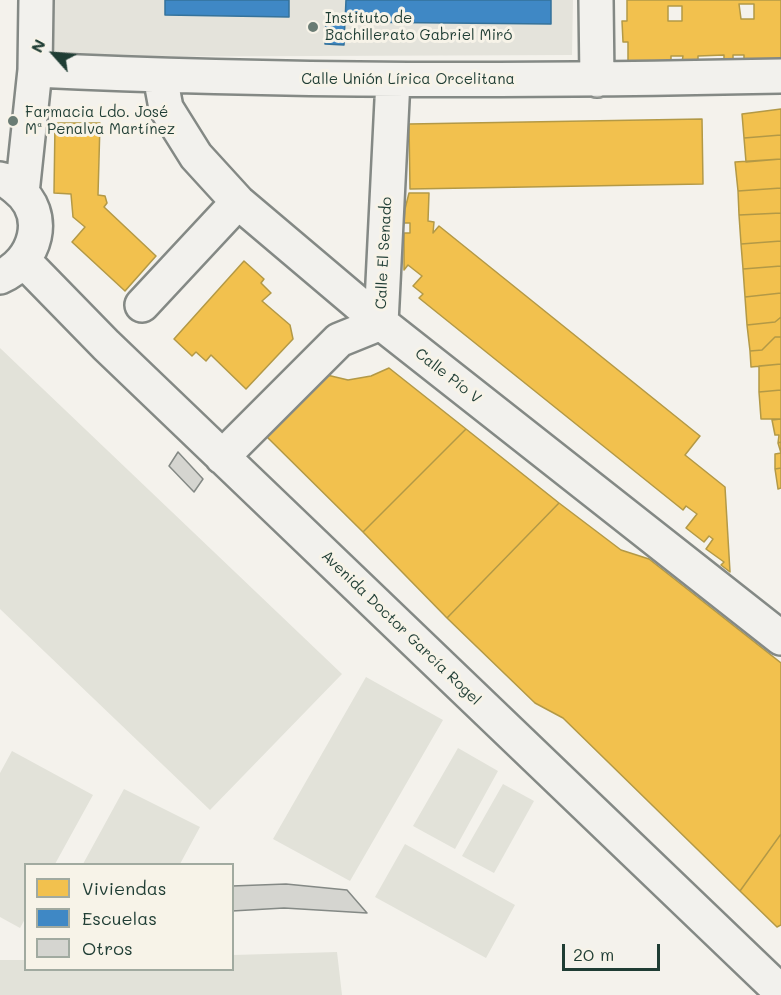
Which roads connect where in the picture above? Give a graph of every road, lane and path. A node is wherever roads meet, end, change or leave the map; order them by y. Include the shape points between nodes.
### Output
1 (36, 0) edge
2 (596, 0) edge
3 (35, 70) junction
4 (160, 76) junction
5 (781, 76) edge
6 (393, 80) junction
7 (597, 80) junction
8 (11, 186) edge
9 (238, 202) junction
10 (12, 269) edge
11 (142, 304) dead end
12 (381, 323) junction
13 (222, 457) junction
14 (781, 638) edge
15 (781, 992) edge

1 - 3 street
2 - 7 street
3 - 4 street, Calle Unión Lírica Orcelitana
3 - 8 street
4 - 6 street, Calle Unión Lírica Orcelitana
4 - 9 street, Calle Pío V via 166,108 196,156
5 - 7 street, Calle Unión Lírica Orcelitana
6 - 7 street, Calle Unión Lírica Orcelitana
6 - 12 street, Calle El Senado
8 - 10 street via 32,208 35,227 33,245
9 - 11 street
9 - 12 street, Calle Pío V
10 - 13 street, Avenida Doctor García Rogel via 106,345
12 - 13 street, Calle El Senado via 339,340
12 - 14 street, Calle Pío V
13 - 15 street, Avenida Doctor García Rogel

